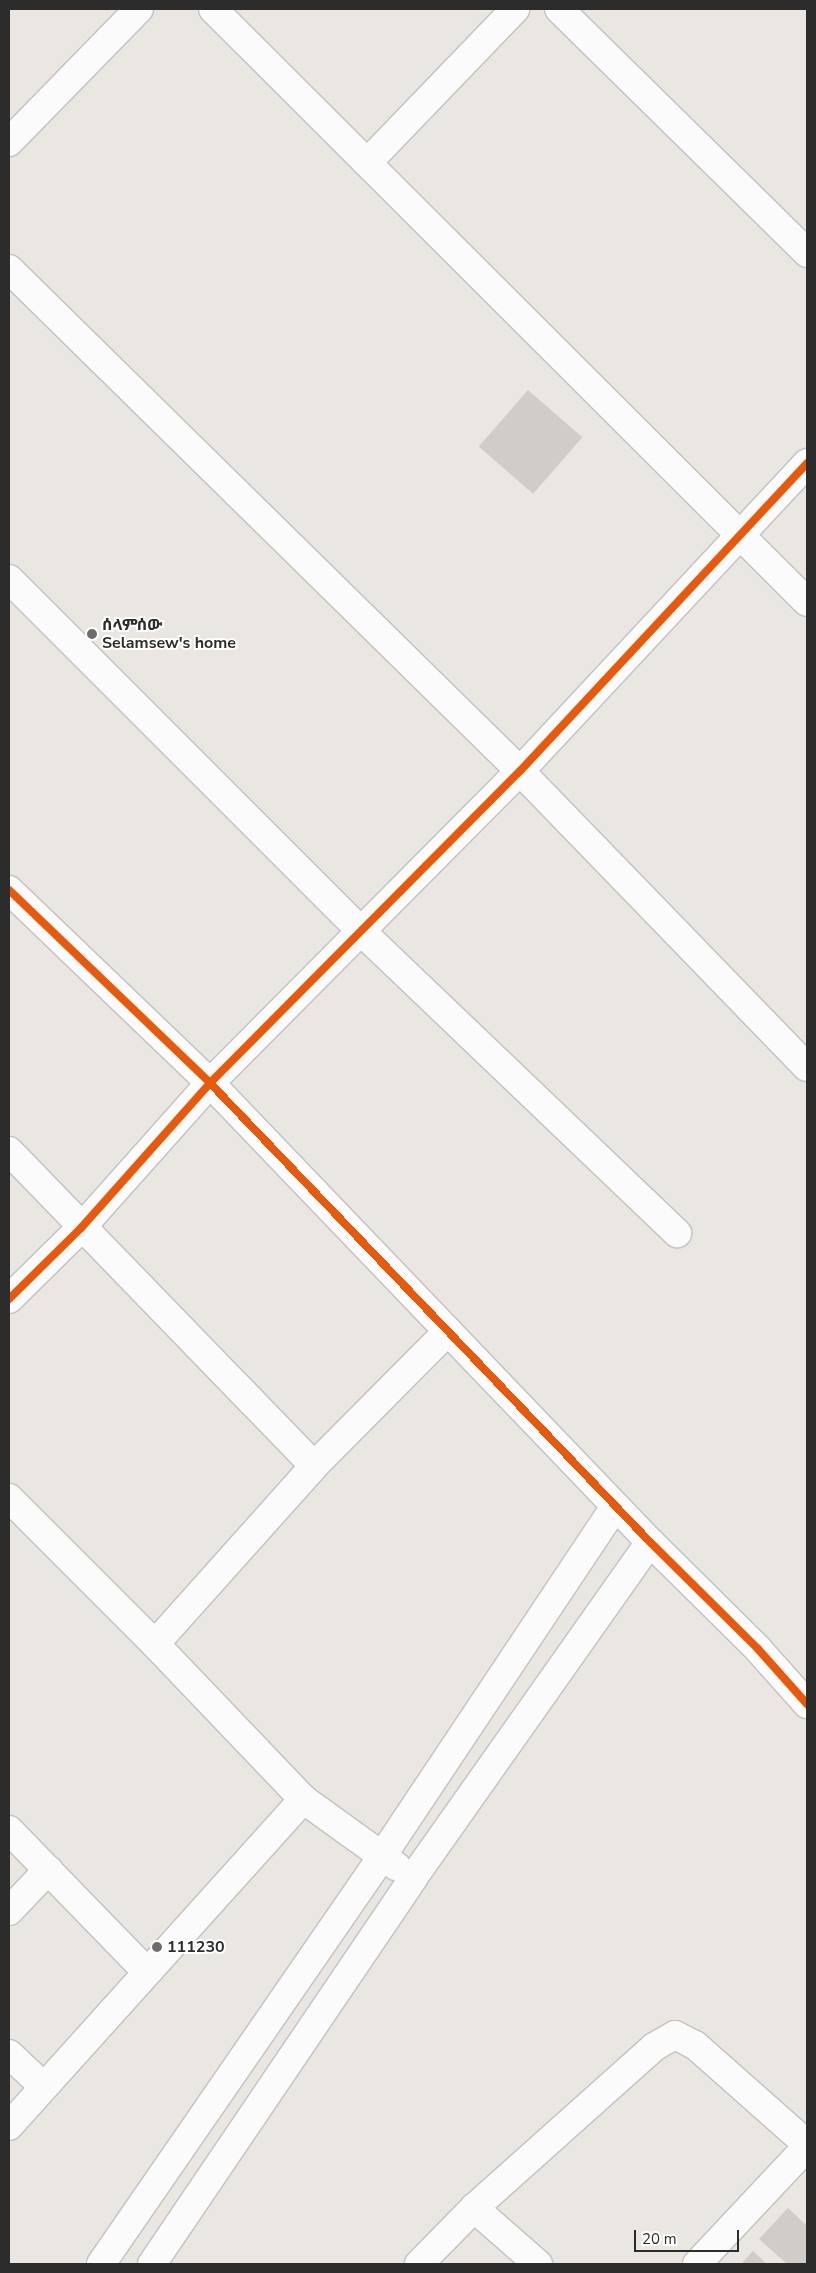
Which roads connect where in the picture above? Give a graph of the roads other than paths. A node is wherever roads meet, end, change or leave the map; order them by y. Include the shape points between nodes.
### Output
1 (139, 9) edge
2 (213, 9) edge
3 (515, 9) edge
4 (559, 9) edge
5 (9, 142) edge
6 (367, 163) junction
7 (807, 253) edge
8 (9, 269) edge
9 (807, 463) edge
10 (739, 533) junction
11 (9, 579) edge
12 (807, 602) edge
13 (520, 772) junction
14 (9, 890) edge
15 (362, 932) junction
16 (807, 1067) edge
17 (210, 1083) junction
18 (9, 1150) edge
19 (81, 1228) junction
20 (676, 1233) dead end
21 (9, 1299) edge
22 (448, 1331) junction
23 (314, 1466) junction
24 (9, 1498) edge
25 (615, 1506) junction
26 (650, 1542) junction
27 (155, 1644) junction
28 (807, 1704) edge
29 (303, 1799) junction
30 (9, 1830) edge
31 (382, 1856) junction
32 (48, 1870) junction
33 (413, 1878) junction
34 (9, 1911) edge
35 (147, 1972) junction
36 (9, 2054) edge
37 (44, 2088) junction
38 (9, 2126) edge
39 (807, 2146) edge
40 (474, 2208) junction
41 (101, 2264) edge
42 (152, 2264) edge
43 (419, 2264) edge
44 (538, 2264) edge
45 (697, 2264) edge

1 - 5 street
2 - 6 street
3 - 6 street
4 - 7 street
6 - 10 street
8 - 13 street
9 - 10 street
10 - 12 street
10 - 13 street
11 - 15 street
13 - 15 street
13 - 16 street
14 - 17 street
15 - 17 street
15 - 20 street
17 - 19 street
17 - 22 street
18 - 19 street
19 - 21 street
19 - 23 street
22 - 23 street
22 - 25 street
23 - 27 street
24 - 27 street
25 - 26 street
25 - 31 street
26 - 28 street via 758,1649
26 - 33 street
27 - 29 street
29 - 31 street
29 - 35 street
30 - 32 street
31 - 33 street
31 - 41 street
32 - 34 street
32 - 35 street
33 - 42 street
35 - 37 street
36 - 37 street
37 - 38 street
39 - 40 street via 695,2045 676,2035 654,2047
39 - 45 street
40 - 43 street
40 - 44 street

